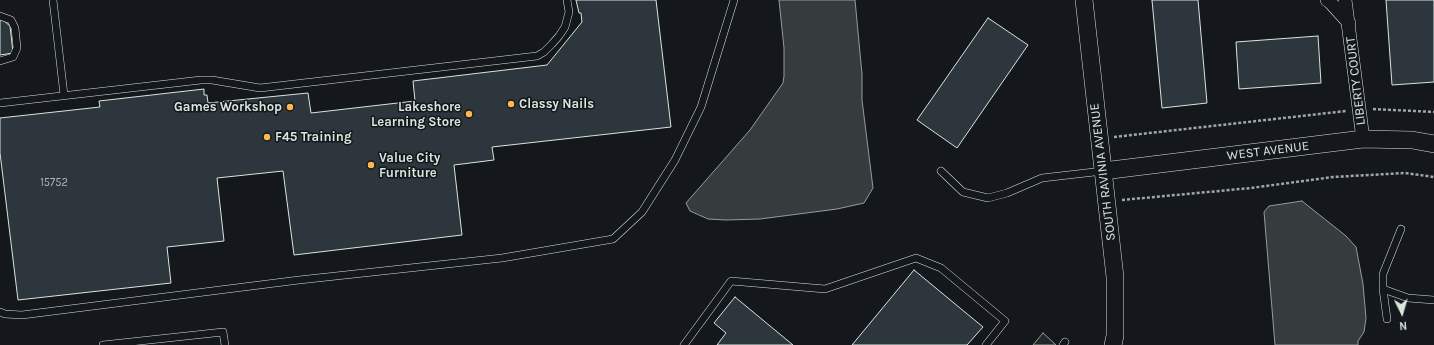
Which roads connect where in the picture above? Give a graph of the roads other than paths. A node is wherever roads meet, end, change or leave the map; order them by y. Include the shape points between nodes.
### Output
1 (53, 0) edge
2 (568, 0) edge
3 (734, 0) edge
4 (1084, 0) edge
5 (1327, 0) edge
6 (1345, 0) edge
7 (0, 16) edge
8 (1349, 23) junction
9 (0, 61) edge
10 (64, 96) junction
11 (0, 103) edge
12 (1363, 139) junction
13 (1434, 144) edge
14 (941, 171) dead end
15 (1103, 171) junction
16 (1401, 229) dead end
17 (1383, 289) junction
18 (1434, 300) edge
19 (0, 312) edge
20 (1387, 319) dead end
21 (103, 345) edge
22 (225, 345) edge
23 (684, 345) edge
24 (986, 345) edge
25 (1113, 345) edge

1 - 10 lane
2 - 10 lane via 569,12 564,27 552,44 537,56 260,88 200,80
3 - 19 lane via 701,107 675,160 642,212 613,239 502,258 299,280 22,315
4 - 15 street, SOUTH RAVINIA AVENUE
5 - 8 street, LIBERTY COURT
6 - 8 street, LIBERTY COURT
7 - 9 lane via 11,20 17,48 13,57
8 - 12 street, LIBERTY COURT
10 - 11 lane
12 - 13 street, WEST AVENUE via 1412,140
12 - 15 street, WEST AVENUE
14 - 15 lane via 963,192 988,198 1042,178
15 - 25 street, SOUTH RAVINIA AVENUE via 1115,277
16 - 17 lane via 1383,274
17 - 18 lane via 1408,298
17 - 20 lane
21 - 22 lane via 223,332
23 - 24 lane via 731,281 825,288 916,258 941,268 1005,321

